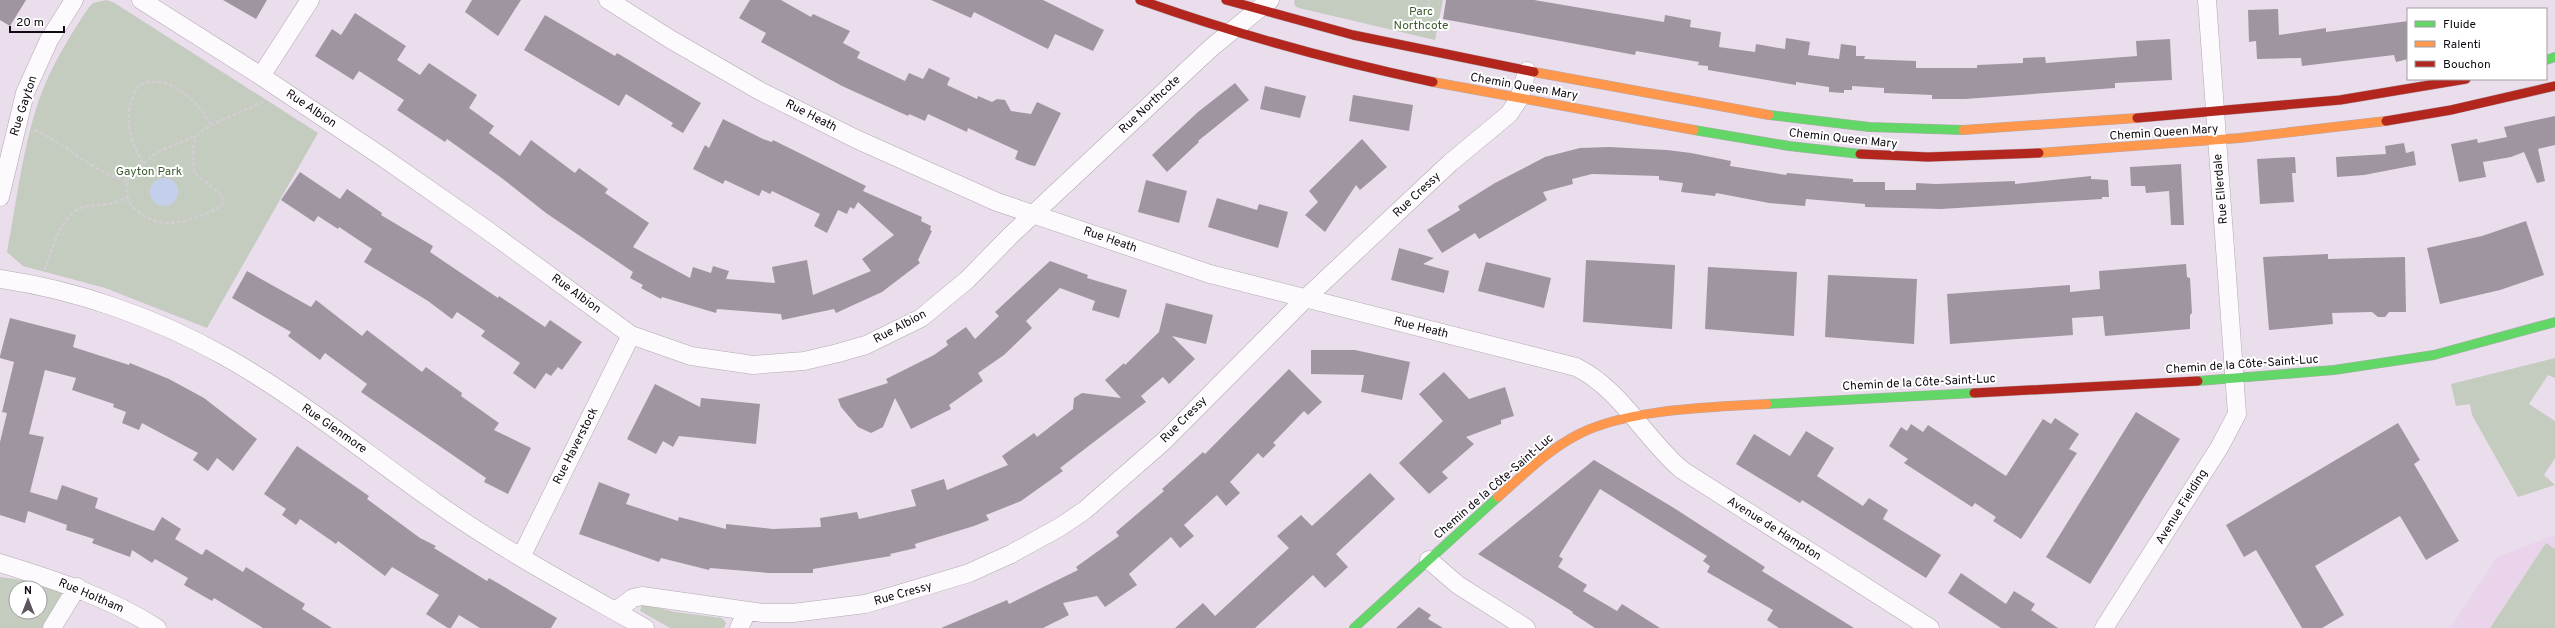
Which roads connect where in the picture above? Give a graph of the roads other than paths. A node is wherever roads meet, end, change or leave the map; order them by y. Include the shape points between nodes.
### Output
1 (74, 0) edge
2 (141, 0) edge
3 (310, 0) edge
4 (608, 0) edge
5 (1140, 0) edge
6 (1226, 0) edge
7 (2207, 0) edge
8 (1263, 5) edge
9 (1231, 30) junction
10 (1527, 71) junction
11 (261, 76) junction
12 (2460, 80) edge
13 (2555, 86) edge
14 (1519, 99) junction
15 (2215, 113) junction
16 (2217, 141) junction
17 (0, 197) edge
18 (1034, 214) junction
19 (0, 279) edge
20 (1305, 299) junction
21 (2555, 322) edge
22 (632, 335) junction
23 (2236, 379) junction
24 (1631, 416) junction
25 (521, 557) junction
26 (1429, 560) junction
27 (0, 563) edge
28 (78, 587) junction
29 (616, 611) junction
30 (743, 620) edge
31 (52, 628) edge
32 (157, 628) edge
33 (645, 628) edge
34 (1354, 628) edge
35 (1526, 628) edge
36 (1930, 628) edge
37 (2104, 628) edge

1 - 17 street, Rue Gayton via 49,40 25,93
2 - 11 street, Rue Albion
3 - 11 street
4 - 18 street, Rue Heath via 714,64 842,132 997,202
5 - 9 street, Chemin Queen Mary
6 - 8 street, Chemin Queen Mary
7 - 15 street, Rue Ellerdale
8 - 9 street, Rue Northcote
8 - 10 street, Chemin Queen Mary via 1422,50
9 - 14 street, Chemin Queen Mary via 1376,70
9 - 18 street, Rue Northcote
10 - 14 street, Rue Cressy
10 - 15 street, Chemin Queen Mary via 1763,114 1885,128 2000,128
11 - 22 street, Rue Albion via 487,230
12 - 15 street, Chemin Queen Mary via 2351,99
13 - 16 street, Chemin Queen Mary via 2489,103 2390,122
14 - 16 street, Chemin Queen Mary via 1782,145 1901,157 2005,156
14 - 20 street, Rue Cressy via 1509,114 1450,163
15 - 16 street, Rue Ellerdale
16 - 23 street, Rue Ellerdale
18 - 20 street, Rue Heath via 1210,274
18 - 22 street, Rue Albion via 967,280 921,318 866,345 804,361 781,364 731,363 691,356
19 - 25 street, Rue Glenmore via 113,308 147,319 199,342 282,392 436,503
20 - 24 street, Rue Heath via 1576,368 1600,382
20 - 30 street, Rue Cressy via 1164,442 1085,510 1040,539 969,573 865,604
21 - 23 street, Chemin de la Côte-Saint-Luc via 2474,346 2395,362
22 - 25 street, Rue Haverstock
23 - 24 street, Chemin de la Côte-Saint-Luc via 1718,406
23 - 37 street, Avenue Fielding via 2238,410 2232,426
24 - 26 street, Chemin de la Côte-Saint-Luc via 1594,426 1553,450
24 - 36 street, Avenue de Hampton via 1682,470
25 - 29 street, Rue Glenmore
26 - 34 street, Chemin de la Côte-Saint-Luc
26 - 35 street via 1458,585
27 - 28 street, Rue Holtham
28 - 31 street
28 - 32 street, Rue Holtham via 123,608
29 - 30 street, Rue Cressy via 633,598 642,596
29 - 33 street, Rue Glenmore

